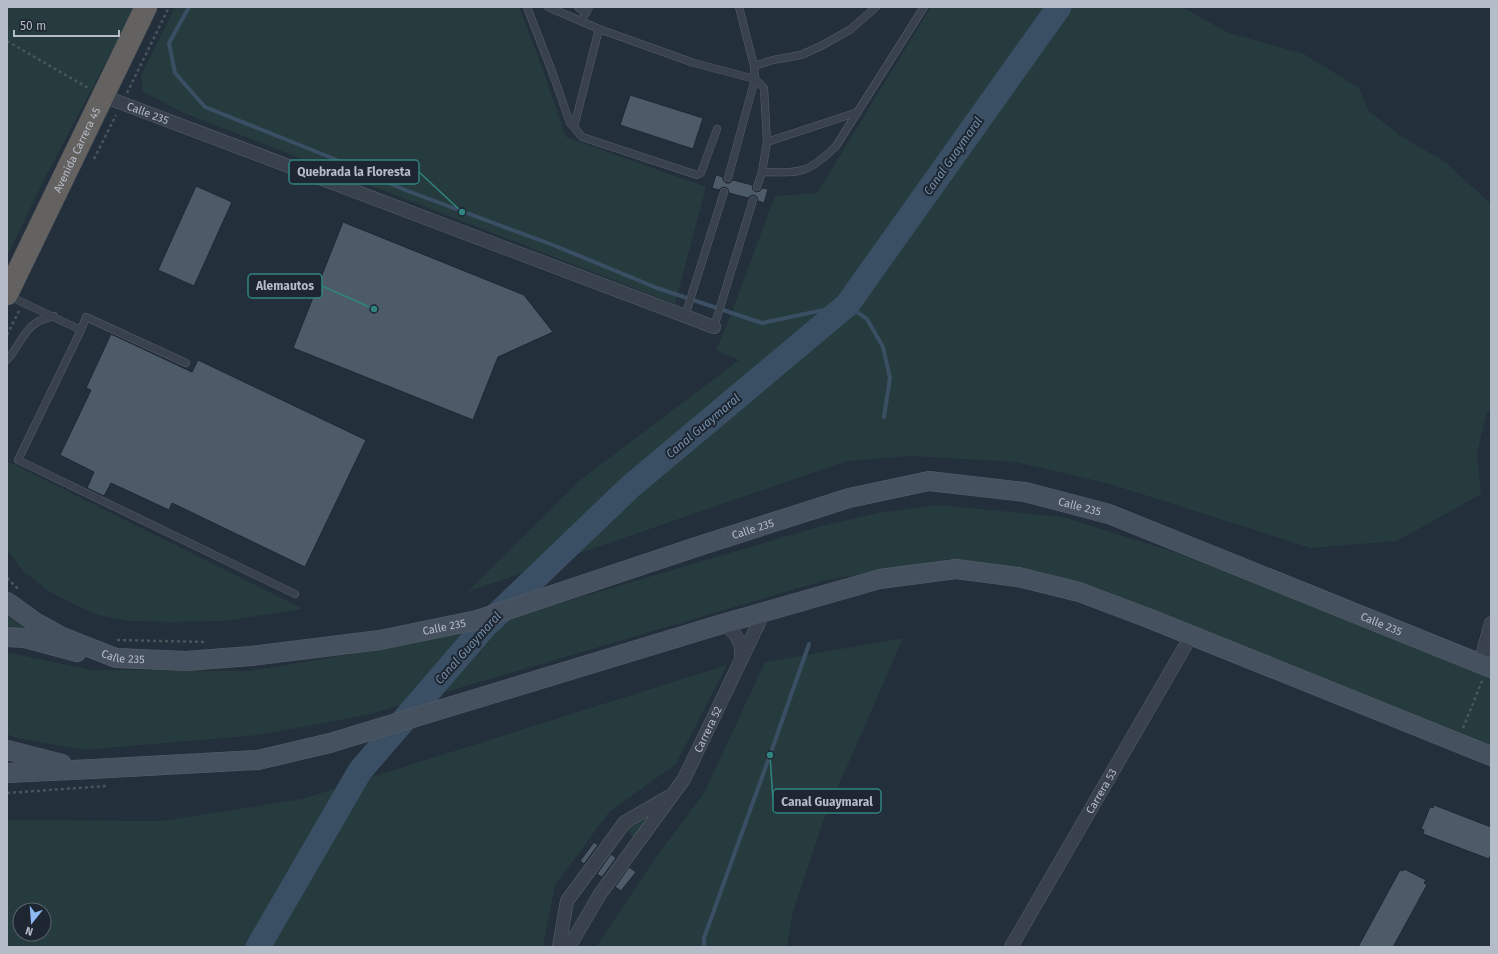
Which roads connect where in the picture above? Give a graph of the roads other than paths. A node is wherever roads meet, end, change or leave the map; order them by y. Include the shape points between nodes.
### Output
1 (146, 7) edge
2 (527, 7) edge
3 (548, 7) edge
4 (578, 7) edge
5 (739, 7) edge
6 (876, 7) edge
7 (924, 7) edge
8 (587, 10) edge
9 (581, 21) junction
10 (599, 29) junction
11 (754, 66) junction
12 (755, 79) junction
13 (103, 96) junction
14 (858, 112) junction
15 (574, 127) junction
16 (716, 129) dead end
17 (767, 142) junction
18 (762, 172) junction
19 (728, 178) dead end
20 (757, 187) dead end
21 (724, 192) dead end
22 (753, 200) dead end
23 (7, 294) edge
24 (54, 316) junction
25 (685, 316) junction
26 (714, 327) joint
27 (81, 330) junction
28 (7, 360) edge
29 (186, 363) dead end
30 (294, 594) dead end
31 (15, 598) edge
32 (764, 612) junction
33 (1491, 623) edge
34 (722, 624) junction
35 (1191, 636) junction
36 (7, 637) edge
37 (116, 658) junction
38 (740, 663) junction
39 (1485, 669) edge
40 (7, 750) edge
41 (1491, 756) edge
42 (93, 769) junction
43 (7, 773) edge
44 (673, 794) junction
45 (625, 822) junction
46 (643, 835) junction
47 (559, 947) edge
48 (569, 947) edge
49 (1011, 947) edge

1 - 13 highway, Avenida Carrera 45
2 - 15 lane
3 - 9 lane
4 - 8 lane
5 - 11 lane
6 - 11 lane via 851,29 823,45 801,55
7 - 14 lane
8 - 9 lane
9 - 10 lane
10 - 12 lane via 694,62
10 - 15 lane
11 - 12 lane
12 - 17 lane via 764,88
12 - 19 lane
13 - 23 highway, Avenida Carrera 45
13 - 25 street, Calle 235
14 - 17 lane
14 - 18 lane via 836,146 823,160 793,173
15 - 16 lane via 587,139 697,175 701,173
17 - 18 lane
18 - 20 lane
21 - 25 lane
22 - 26 lane
23 - 24 lane
24 - 27 lane
24 - 28 lane via 32,324
25 - 26 street, Calle 235
27 - 29 lane via 86,317
27 - 30 lane via 18,460
31 - 37 main road, Calle 235 via 35,622 60,636
32 - 34 main road
32 - 35 main road via 880,579 956,570 1018,577 1079,592
32 - 38 street, Carrera 52
33 - 39 street
34 - 38 street, Carrera 52 via 732,630 739,639 742,649
34 - 42 main road via 330,743 258,760
35 - 41 main road
35 - 49 street, Carrera 53
36 - 37 main road via 25,638 68,650
37 - 39 main road, Calle 235 via 186,661 251,656 380,640 477,620 849,498 929,481 1025,492 1109,514
38 - 44 street, Carrera 52 via 684,779
40 - 42 main road
42 - 43 main road
44 - 45 street, Carrera 52
44 - 46 street, Carrera 52
45 - 46 street via 622,832 626,839 630,841
45 - 47 street, Carrera 52 via 567,901
46 - 48 street, Carrera 52 via 600,894

